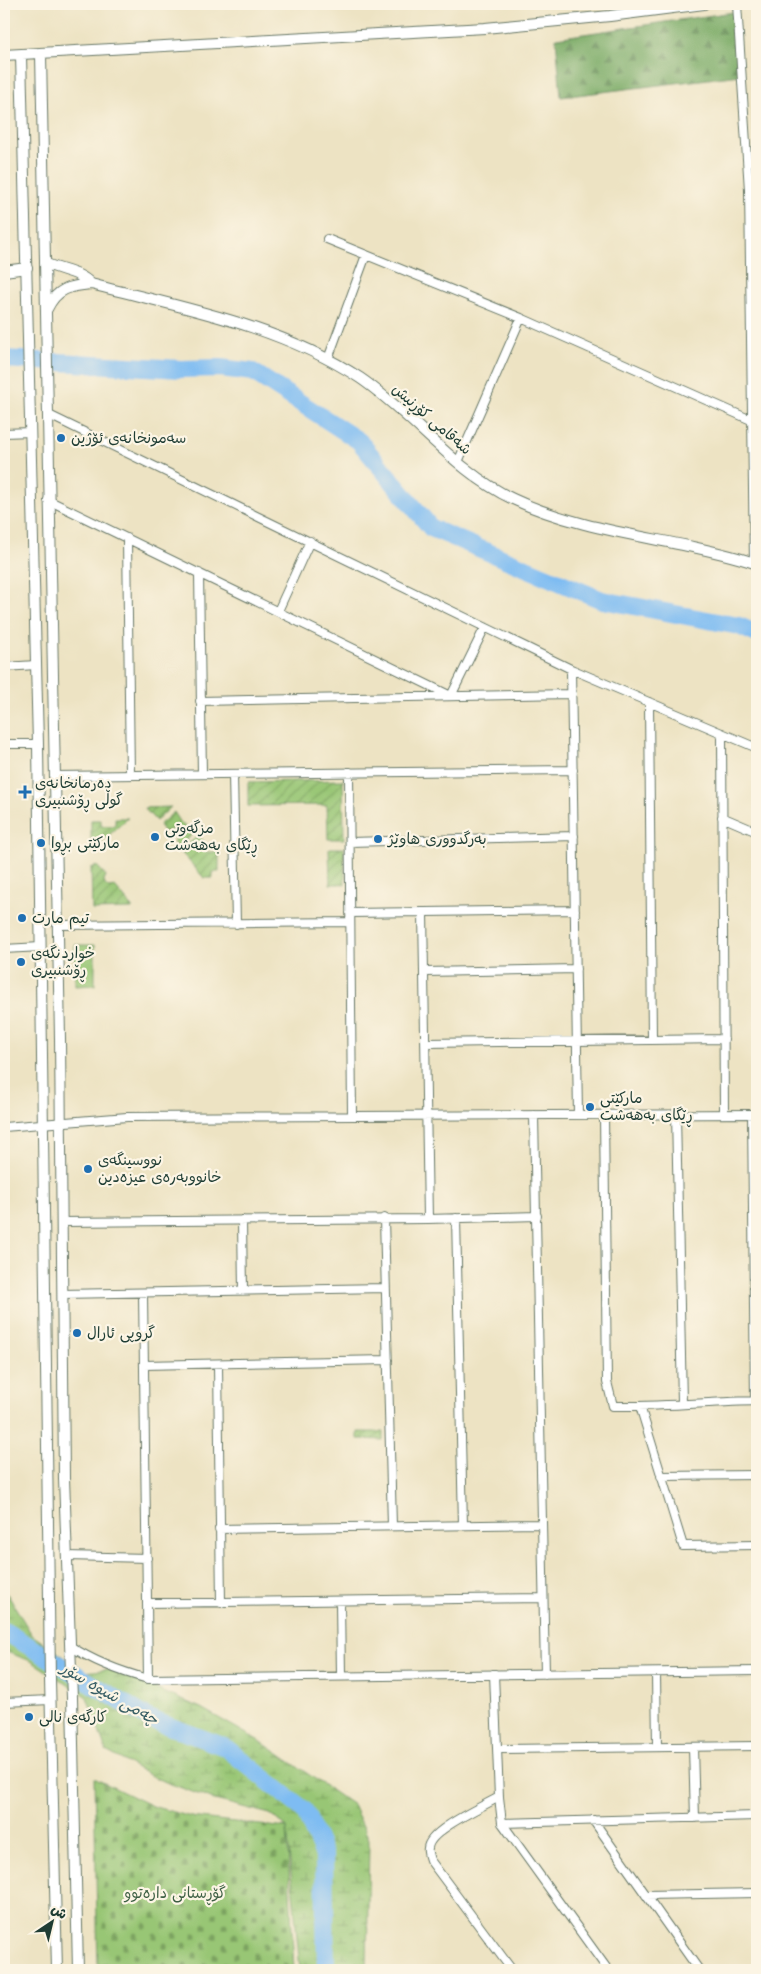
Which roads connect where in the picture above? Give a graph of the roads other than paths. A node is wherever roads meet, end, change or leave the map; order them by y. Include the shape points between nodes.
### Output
1 (704, 4) edge
2 (737, 4) edge
3 (40, 54) junction
4 (4, 55) edge
5 (21, 55) junction
6 (753, 189) edge
7 (326, 238) dead end
8 (366, 255) junction
9 (46, 263) junction
10 (27, 268) junction
11 (4, 270) edge
12 (91, 284) junction
13 (47, 309) junction
14 (521, 318) junction
15 (328, 359) junction
16 (31, 407) junction
17 (48, 415) junction
18 (751, 420) junction
19 (31, 432) junction
20 (4, 433) edge
21 (458, 462) junction
22 (48, 500) junction
23 (127, 538) junction
24 (310, 541) junction
25 (755, 564) edge
26 (199, 573) junction
27 (278, 611) junction
28 (485, 627) junction
29 (36, 665) junction
30 (4, 667) edge
31 (571, 670) junction
32 (572, 694) junction
33 (451, 696) junction
34 (200, 701) junction
35 (649, 702) junction
36 (722, 733) junction
37 (4, 744) edge
38 (38, 744) junction
39 (757, 748) edge
40 (573, 770) junction
41 (349, 772) junction
42 (202, 774) junction
43 (233, 774) junction
44 (130, 775) junction
45 (54, 776) junction
46 (722, 817) junction
47 (757, 832) edge
48 (574, 836) junction
49 (350, 842) junction
50 (576, 910) junction
51 (424, 912) junction
52 (350, 913) junction
53 (350, 922) junction
54 (236, 924) junction
55 (57, 925) junction
56 (41, 946) junction
57 (4, 949) edge
58 (576, 969) junction
59 (424, 972) junction
60 (724, 1039) junction
61 (652, 1040) junction
62 (578, 1041) junction
63 (426, 1044) junction
64 (578, 1114) junction
65 (604, 1114) junction
66 (676, 1114) junction
67 (724, 1114) junction
68 (755, 1114) edge
69 (534, 1115) junction
70 (352, 1116) junction
71 (427, 1116) junction
72 (43, 1122) junction
73 (60, 1122) junction
74 (4, 1127) edge
75 (537, 1216) junction
76 (384, 1218) junction
77 (456, 1218) junction
78 (428, 1219) junction
79 (242, 1220) junction
80 (60, 1222) junction
81 (755, 1254) edge
82 (385, 1288) junction
83 (243, 1290) junction
84 (143, 1293) junction
85 (62, 1294) junction
86 (756, 1328) edge
87 (388, 1360) junction
88 (218, 1364) junction
89 (144, 1365) junction
90 (756, 1401) edge
91 (682, 1403) junction
92 (640, 1406) junction
93 (757, 1475) edge
94 (661, 1476) junction
95 (541, 1524) junction
96 (463, 1525) junction
97 (392, 1526) junction
98 (219, 1529) junction
99 (757, 1545) edge
100 (67, 1556) junction
101 (147, 1558) junction
102 (542, 1598) junction
103 (340, 1601) junction
104 (221, 1603) junction
105 (147, 1604) junction
106 (70, 1648) junction
107 (757, 1671) edge
108 (656, 1673) junction
109 (494, 1674) junction
110 (545, 1674) junction
111 (341, 1676) junction
112 (148, 1679) junction
113 (50, 1700) junction
114 (4, 1702) edge
115 (757, 1746) edge
116 (657, 1747) junction
117 (693, 1747) junction
118 (498, 1749) junction
119 (499, 1797) junction
120 (757, 1816) edge
121 (695, 1818) junction
122 (593, 1820) junction
123 (502, 1823) junction
124 (757, 1893) edge
125 (646, 1895) junction
126 (57, 1970) edge
127 (78, 1970) edge
128 (512, 1970) edge
129 (608, 1970) edge
130 (699, 1970) edge

1 - 3 main road via 485,28
2 - 6 street
3 - 5 main road
3 - 9 main road
4 - 5 main road
5 - 10 main road
6 - 18 street
7 - 8 street
8 - 14 street
8 - 15 street
9 - 12 main road, شەقامی کۆڕنیش via 84,277
9 - 13 main road
10 - 11 main road
10 - 16 main road
12 - 13 main road, شەقامی کۆڕنیش via 64,289
12 - 15 main road, شەقامی کۆڕنیش via 259,328
13 - 17 main road
14 - 18 street
14 - 21 street
15 - 21 main road, شەقامی کۆڕنیش via 391,402
16 - 17 main road
16 - 19 main road
17 - 22 main road
17 - 24 street
18 - 25 street
19 - 20 street
19 - 29 main road
21 - 25 main road, شەقامی کۆڕنیش via 484,482 541,511
22 - 23 street
22 - 45 main road
23 - 26 street
23 - 44 street
24 - 27 street
24 - 28 street
26 - 27 street
26 - 34 street
27 - 33 street
28 - 31 street
28 - 33 street
29 - 30 street
29 - 38 main road
31 - 32 street
31 - 35 street
32 - 33 street
32 - 40 street
33 - 34 street
34 - 42 street
35 - 36 street
35 - 61 street
36 - 39 street
36 - 46 street
37 - 38 street
38 - 56 main road
40 - 41 street
40 - 48 street
41 - 43 street
41 - 49 street
42 - 43 street
42 - 44 street
43 - 54 street
44 - 45 street
45 - 55 main road
46 - 47 street
46 - 60 street
48 - 49 street
48 - 50 street
49 - 52 street
50 - 51 street
50 - 58 street
51 - 52 street
51 - 59 street
52 - 53 street
53 - 54 street
53 - 70 street
54 - 55 street
55 - 73 main road
56 - 57 street
56 - 72 main road
58 - 59 street
58 - 62 street
59 - 63 street
60 - 61 street
60 - 67 street
61 - 62 street
62 - 63 street
62 - 64 street
63 - 71 street
64 - 65 street
64 - 69 street
65 - 66 street
65 - 92 street via 607,1382 612,1406
66 - 67 street
66 - 91 street
67 - 68 street
68 - 81 street
69 - 71 street
69 - 75 street
70 - 71 street
70 - 73 street via 127,1117
71 - 78 street
72 - 73 street
72 - 74 street
72 - 113 main road
73 - 80 main road
75 - 77 street
75 - 95 street
76 - 78 street
76 - 79 street
76 - 82 street
77 - 78 street
77 - 96 street
79 - 80 street
79 - 83 street
80 - 85 main road
81 - 86 street
82 - 83 street
82 - 87 street
83 - 84 street
84 - 85 street
84 - 89 street
85 - 100 main road
86 - 90 street
87 - 88 street
87 - 97 street
88 - 89 street
88 - 98 street
89 - 101 street
90 - 91 street
91 - 92 street
92 - 94 street
93 - 94 street
94 - 99 street via 683,1546
95 - 96 street
95 - 102 street
96 - 97 street
97 - 98 street
98 - 104 street
100 - 101 street
100 - 106 main road
101 - 105 street
102 - 103 street
102 - 110 street
103 - 104 street
103 - 111 street
104 - 105 street
105 - 112 street
106 - 112 street
106 - 127 main road
107 - 108 street
108 - 110 street
108 - 116 street
109 - 110 street
109 - 111 street
109 - 118 street
111 - 112 street
113 - 114 street
113 - 126 main road
115 - 117 street
116 - 117 street
116 - 118 street
117 - 121 street
118 - 119 street
119 - 123 street
119 - 128 street via 449,1825 432,1839 428,1848 430,1860
120 - 121 street
121 - 122 street
122 - 123 street
122 - 125 street
123 - 129 street
124 - 125 street
125 - 130 street

